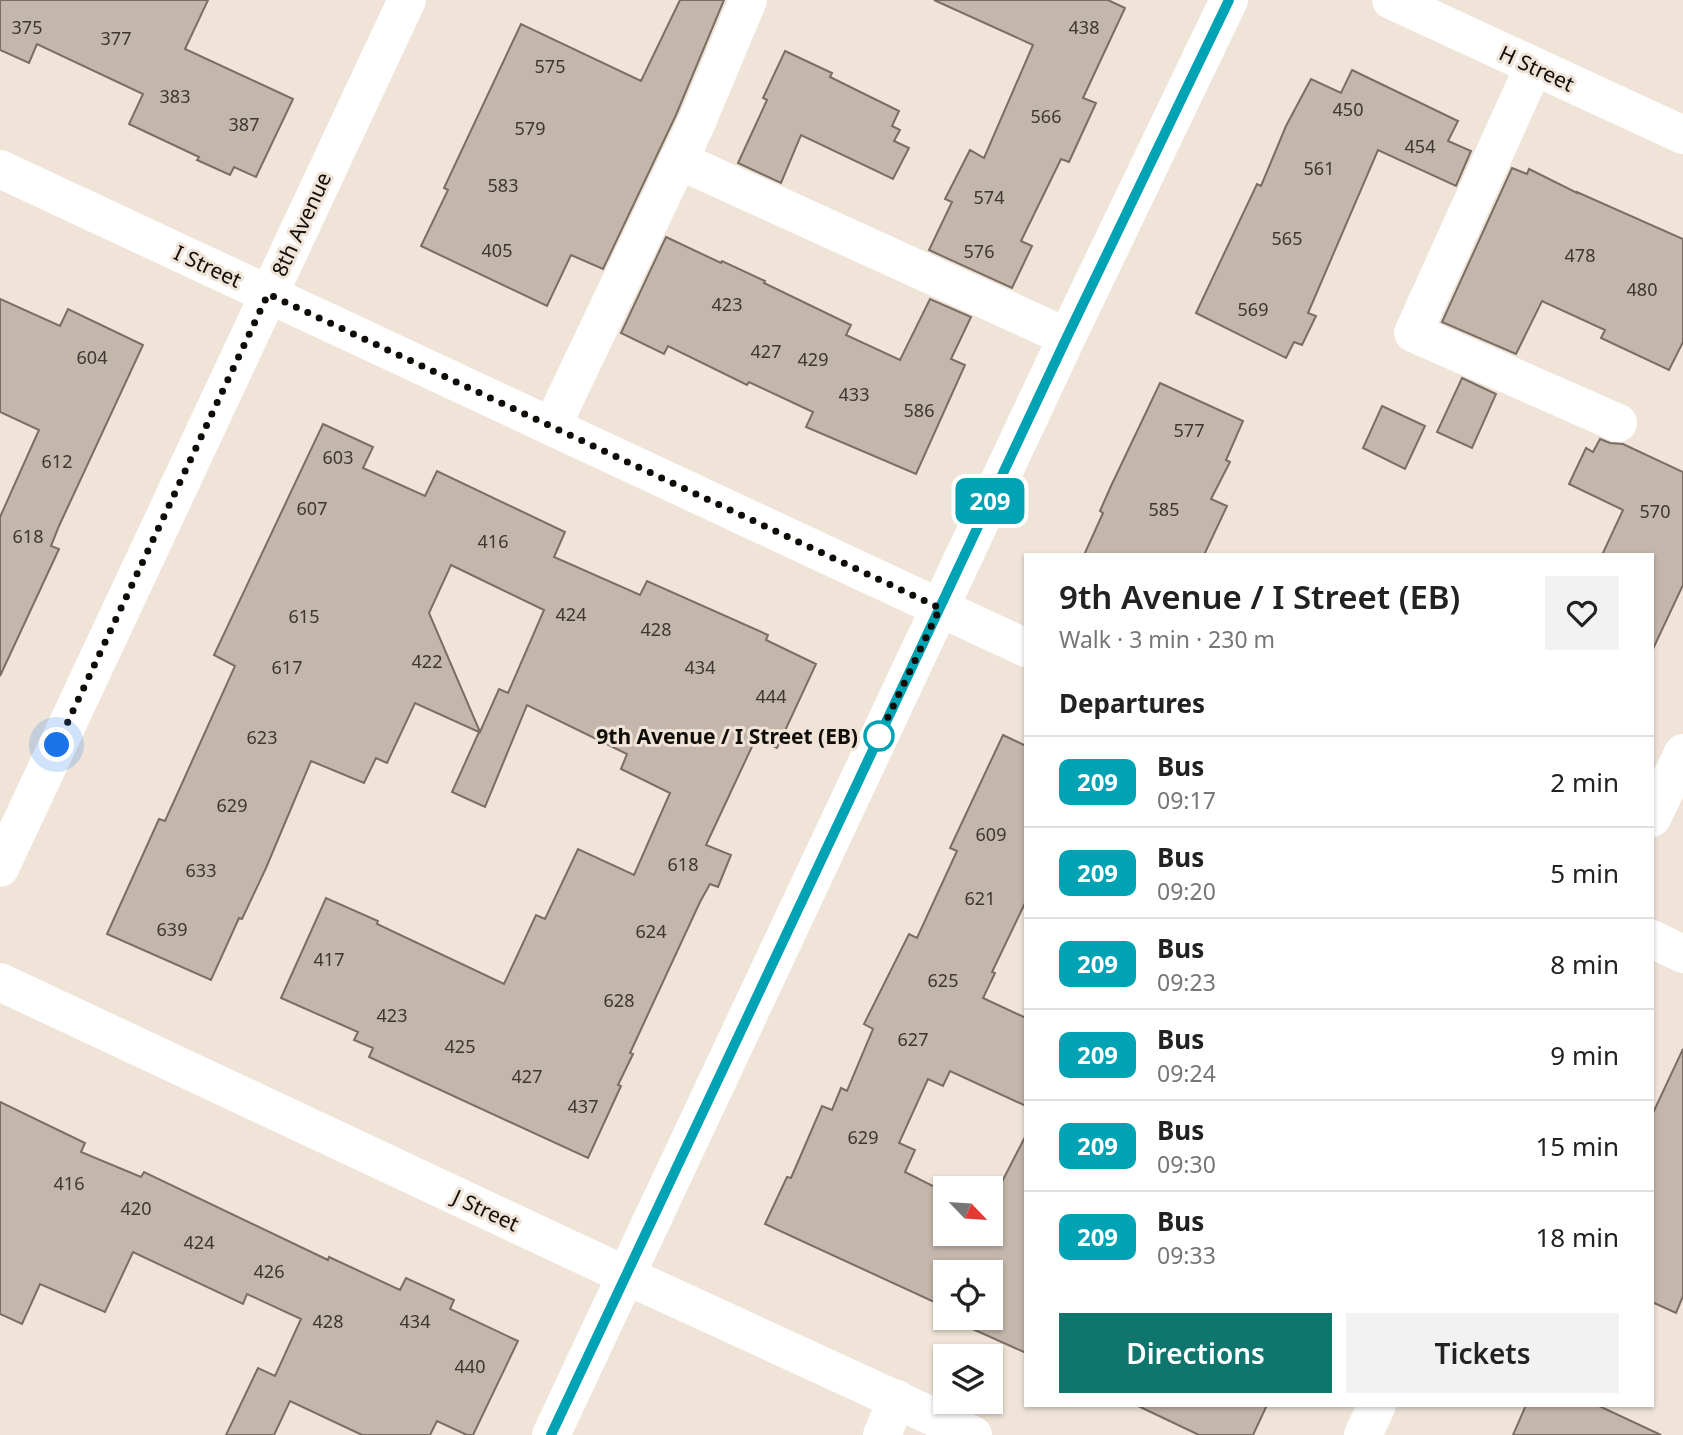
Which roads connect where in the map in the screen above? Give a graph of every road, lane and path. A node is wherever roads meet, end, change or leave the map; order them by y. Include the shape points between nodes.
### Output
1 (407, 0) edge
2 (748, 0) edge
3 (1229, 0) edge
4 (1391, 0) edge
5 (1534, 66) junction
6 (1683, 135) edge
7 (678, 160) junction
8 (0, 169) edge
9 (268, 294) junction
10 (1067, 337) junction
11 (1618, 424) dead end
12 (552, 426) junction
13 (940, 608) junction
14 (1024, 647) edge
15 (1683, 753) edge
16 (1654, 814) edge
17 (0, 868) edge
18 (1654, 940) edge
19 (1683, 954) edge
20 (0, 982) edge
21 (627, 1276) junction
22 (897, 1399) junction
23 (1376, 1407) edge
24 (551, 1435) edge
25 (882, 1435) edge
26 (974, 1435) edge
27 (1363, 1435) edge

1 - 9 street, 8th Avenue
2 - 7 street
3 - 10 street
4 - 5 street, H Street
5 - 6 street, H Street
5 - 11 street via 1413,333
7 - 10 street
7 - 12 street
8 - 9 street, I Street
9 - 12 street, I Street
9 - 17 street, 8th Avenue
10 - 13 street
12 - 13 street, I Street
13 - 14 street, I Street
13 - 21 street
15 - 16 street
18 - 19 street
20 - 21 street, J Street
21 - 22 street, J Street
21 - 24 street
22 - 25 street
22 - 26 street, J Street
23 - 27 street

